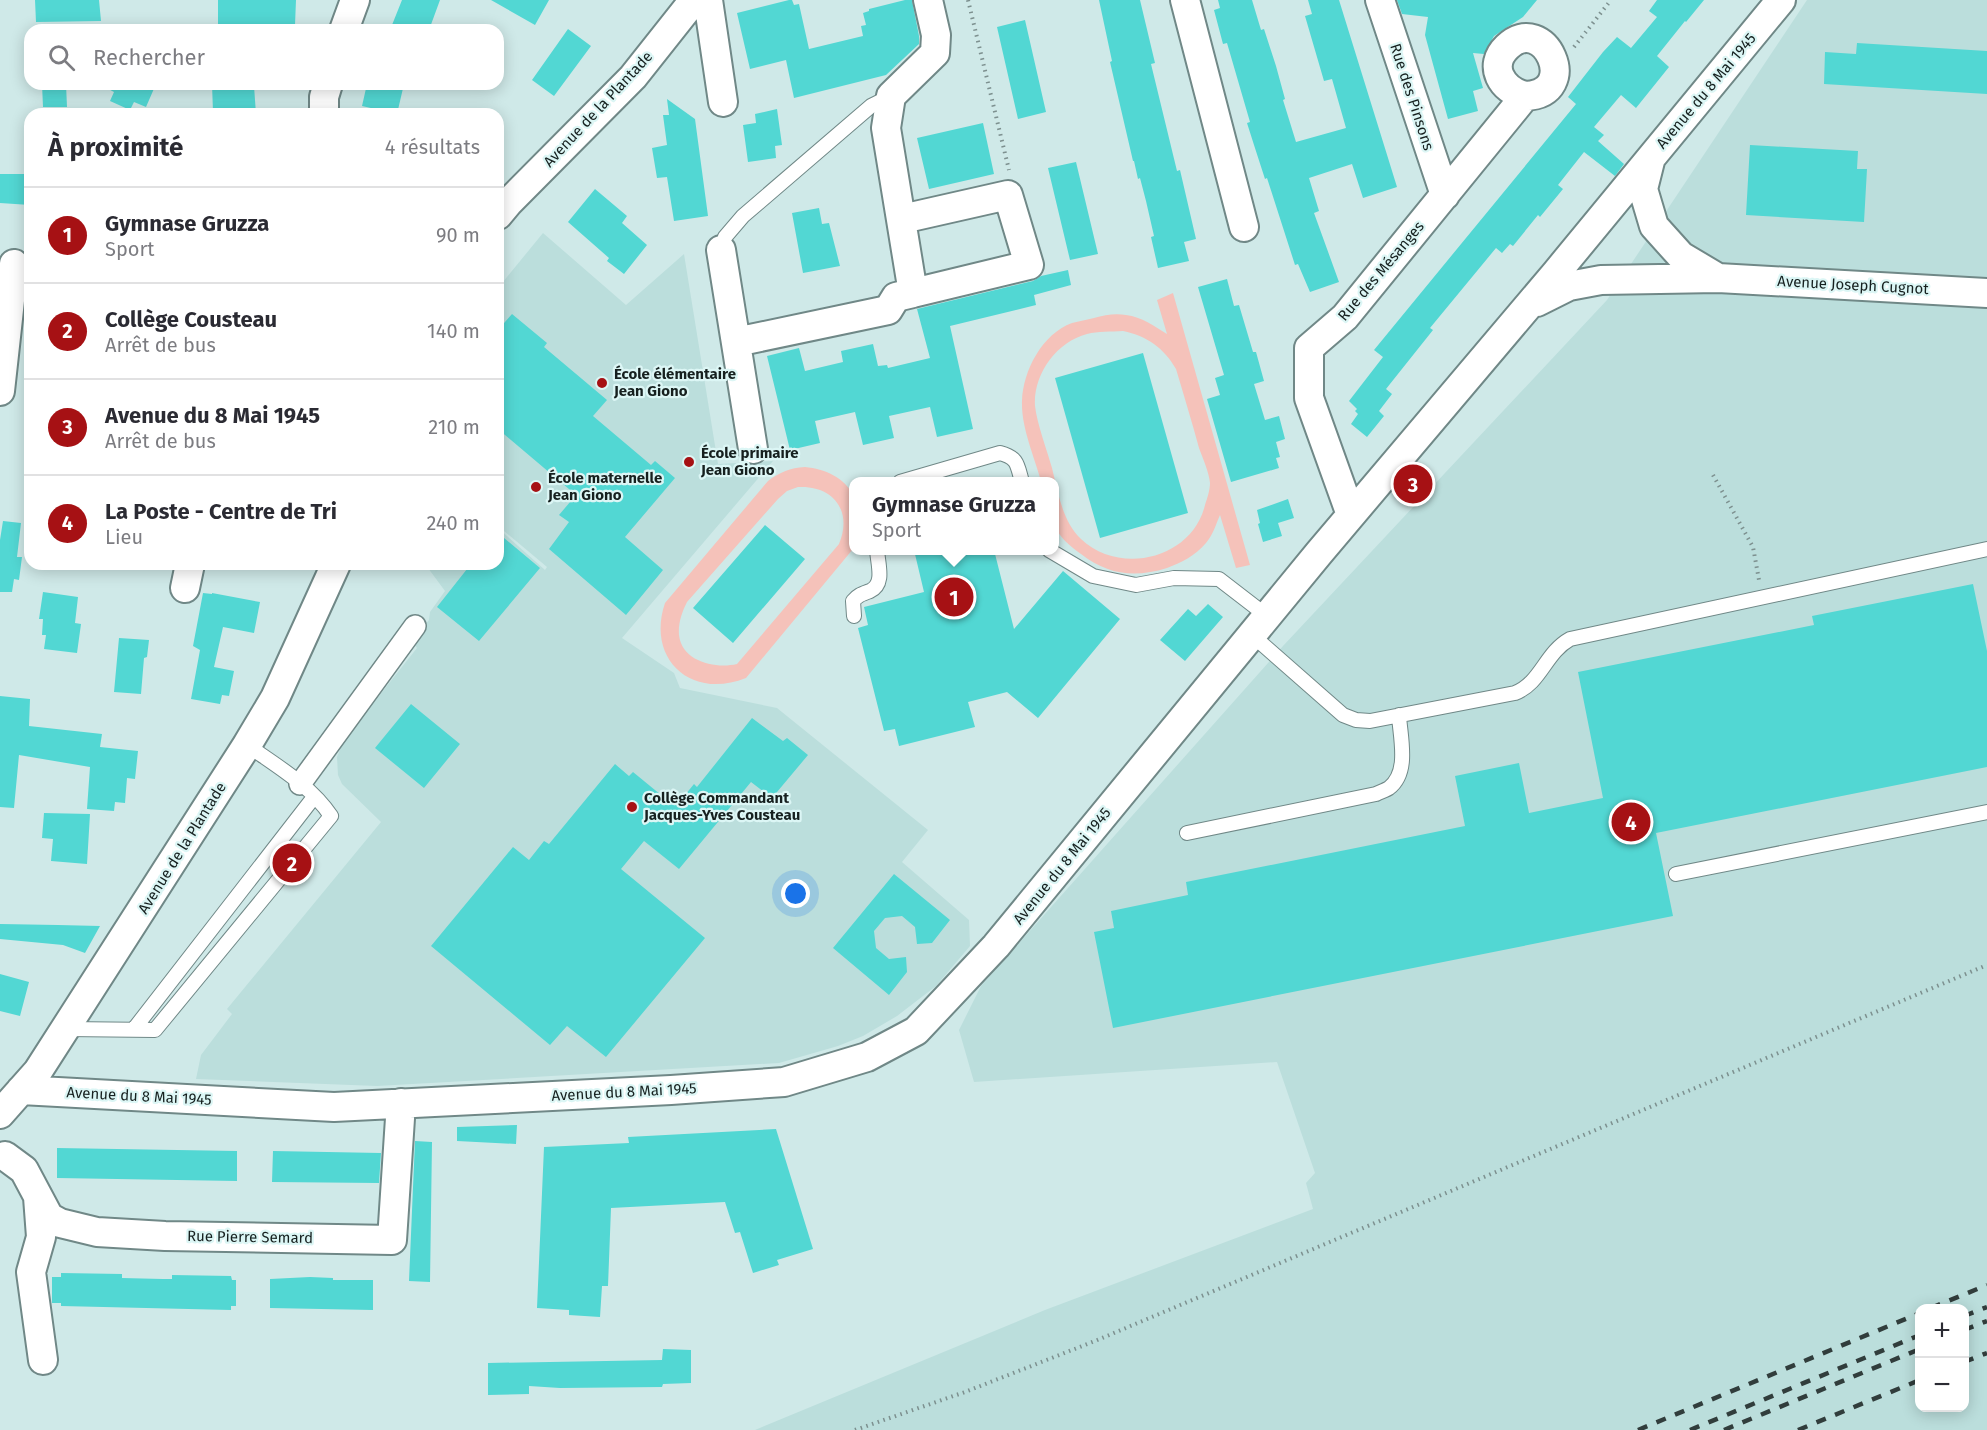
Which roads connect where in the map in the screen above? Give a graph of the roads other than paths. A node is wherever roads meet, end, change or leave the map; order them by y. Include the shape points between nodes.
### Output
1 (355, 0) edge
2 (694, 0) edge
3 (708, 0) edge
4 (928, 0) edge
5 (1185, 0) edge
6 (1380, 0) edge
7 (1781, 0) edge
8 (346, 24) edge
9 (326, 90) edge
10 (891, 96) junction
11 (1525, 96) junction
12 (723, 102) dead end
13 (324, 108) edge
14 (1650, 159) junction
15 (1445, 195) junction
16 (504, 208) edge
17 (902, 219) junction
18 (1244, 227) dead end
19 (721, 250) joint
20 (15, 264) edge
21 (1718, 278) junction
22 (913, 292) junction
23 (1987, 293) edge
24 (1527, 307) junction
25 (736, 342) junction
26 (0, 391) edge
27 (753, 449) dead end
28 (917, 477) edge
29 (1021, 477) edge
30 (1351, 515) junction
31 (1987, 549) edge
32 (877, 555) edge
33 (1057, 555) edge
34 (333, 570) edge
35 (854, 616) dead end
36 (415, 626) dead end
37 (1259, 626) junction
38 (1399, 715) junction
39 (247, 745) junction
40 (307, 790) junction
41 (1987, 812) edge
42 (1187, 833) dead end
43 (1676, 874) dead end
44 (66, 1029) junction
45 (134, 1029) junction
46 (21, 1090) junction
47 (401, 1103) junction
48 (0, 1114) edge
49 (0, 1125) edge
50 (3, 1161) edge
51 (38, 1197) junction
52 (43, 1360) dead end

1 - 8 street
2 - 16 street, Avenue de la Plantade via 633,77
3 - 12 street
4 - 10 street via 936,35 935,52
5 - 18 street
6 - 15 street, Rue des Pinsons
7 - 14 street, Avenue du 8 Mai 1945
9 - 13 street
10 - 17 street via 886,128
10 - 19 lane via 871,106 743,216 724,237
11 - 11 street via 1546,88 1555,71 1553,56 1543,44 1529,39 1509,45 1498,62 1505,86
11 - 15 street, Rue des Mésanges
14 - 21 street, Avenue Joseph Cugnot via 1643,189 1654,226 1681,256
14 - 24 street, Avenue du 8 Mai 1945
15 - 30 street, Rue des Mésanges via 1345,317 1309,348 1309,398
17 - 22 street
17 - 22 street via 1008,195 1029,265
19 - 25 street
20 - 26 street
21 - 23 street, Avenue Joseph Cugnot
21 - 24 street, Avenue Joseph Cugnot via 1601,280 1569,286
22 - 25 street via 896,297 888,310
24 - 30 street, Avenue du 8 Mai 1945
25 - 27 street
28 - 29 lane via 1000,453 1017,461
30 - 37 street, Avenue du 8 Mai 1945
31 - 38 lane via 1570,639 1555,650 1524,690
32 - 35 lane via 880,582 853,601
33 - 37 lane via 1093,576 1136,585 1174,578 1219,579
34 - 39 street, Avenue de la Plantade via 275,698
36 - 40 street
37 - 38 lane via 1343,715 1370,721
37 - 47 street, Avenue du 8 Mai 1945 via 996,946 916,1031 867,1057 784,1082
38 - 42 lane via 1402,767 1390,787 1376,794
39 - 40 lane
39 - 44 street, Avenue de la Plantade
40 - 45 lane
40 - 45 lane via 331,816 155,1030
41 - 43 lane
44 - 45 lane
44 - 46 street, Avenue de la Plantade
46 - 47 street, Avenue du 8 Mai 1945 via 334,1107
46 - 48 street, Avenue de la Plantade
47 - 51 street, Rue Pierre Semard via 392,1240 97,1232 49,1217
49 - 50 street via 7,1140
50 - 51 street, Rue Pierre Semard via 24,1170
51 - 52 street via 41,1238 31,1272

